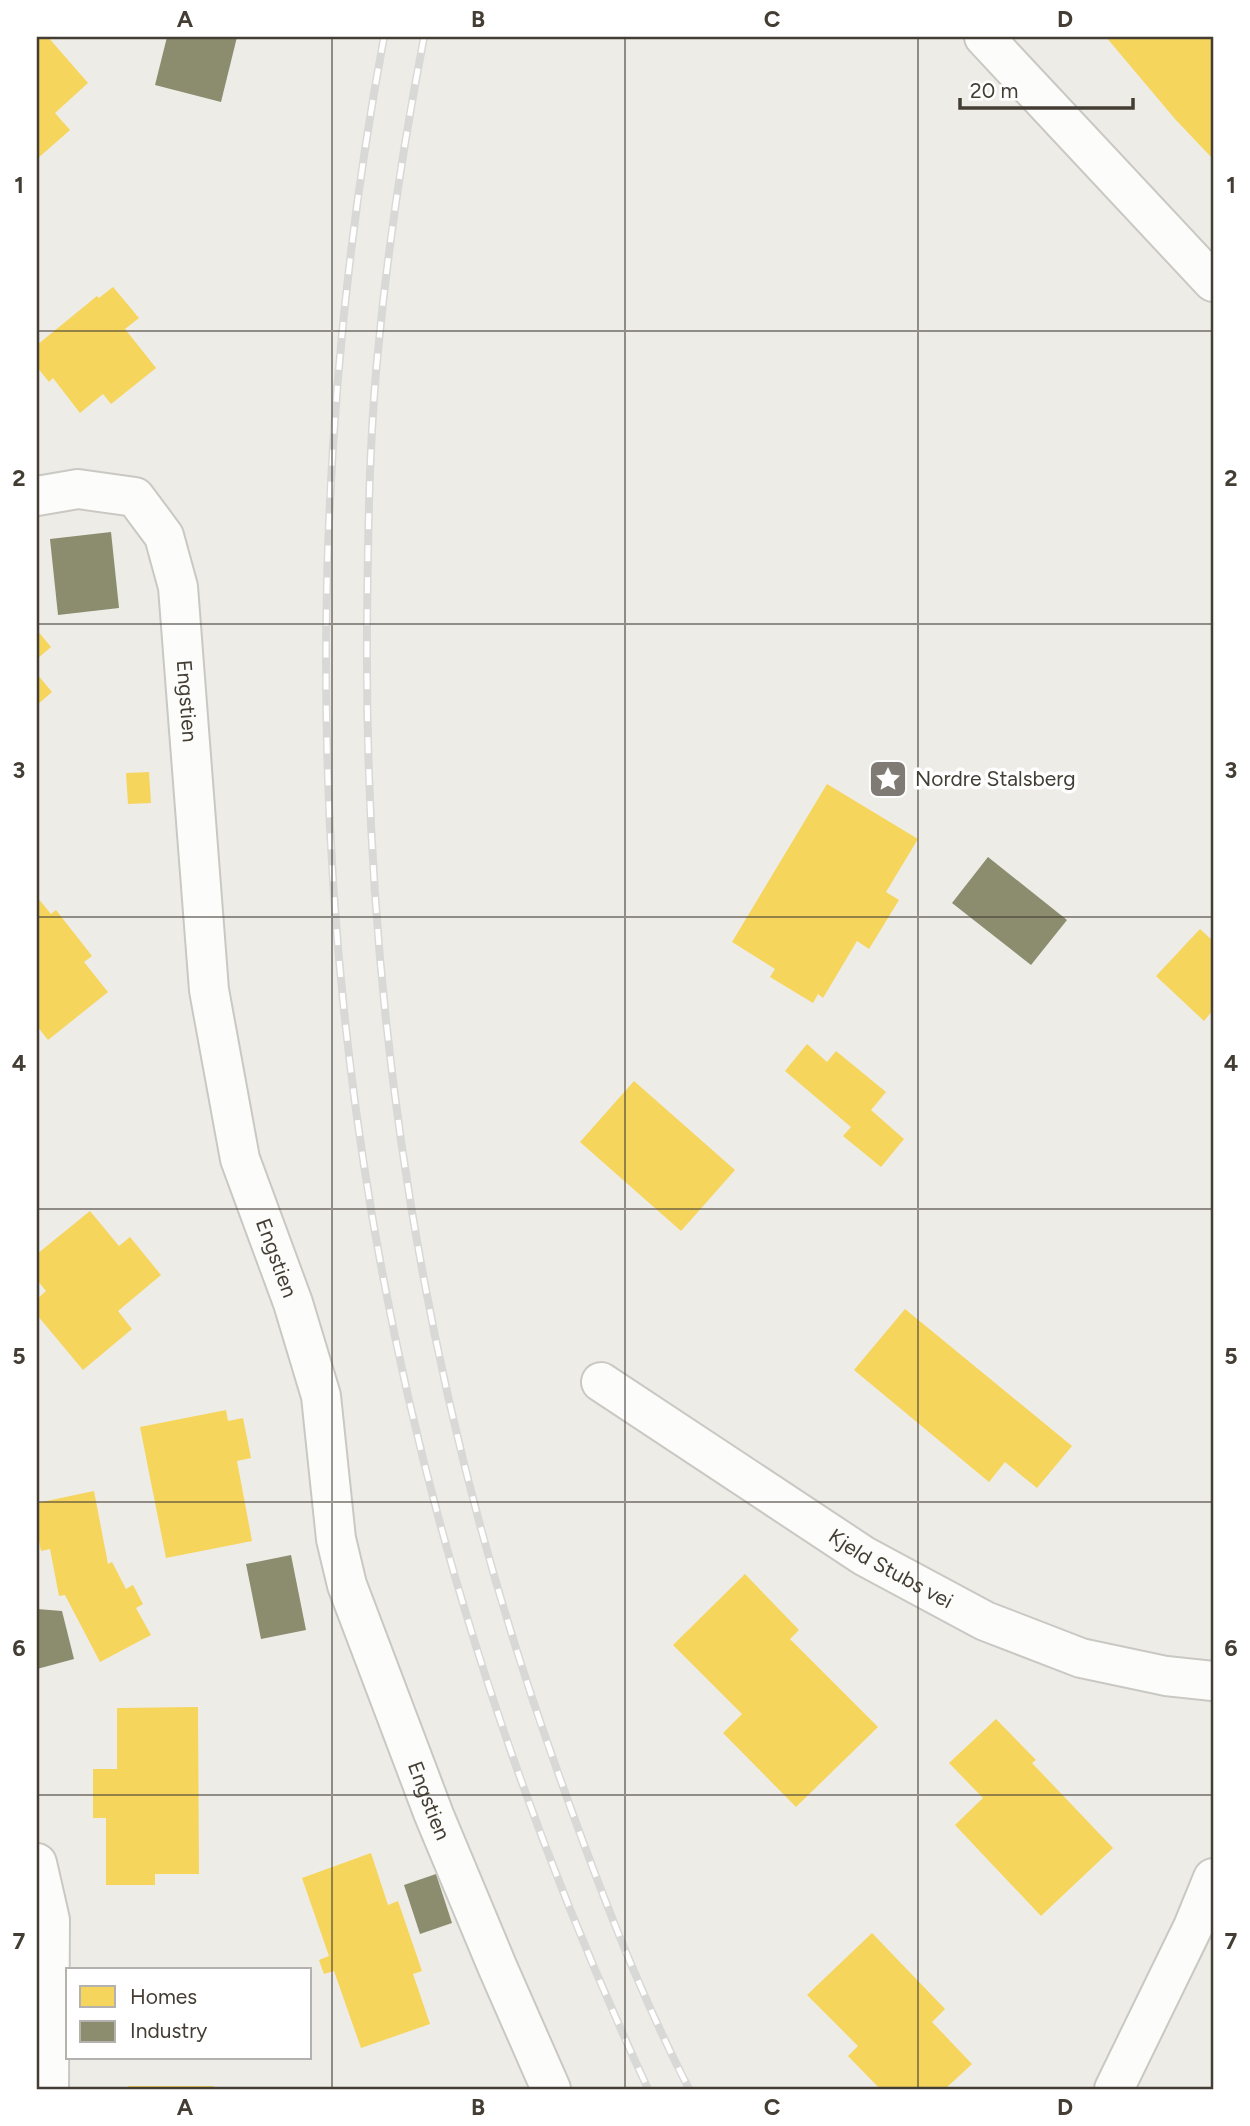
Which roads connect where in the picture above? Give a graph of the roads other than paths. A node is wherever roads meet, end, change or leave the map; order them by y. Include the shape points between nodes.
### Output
1 (985, 37) edge
2 (1213, 282) edge
3 (37, 496) edge
4 (601, 1382) dead end
5 (1213, 1681) edge
6 (37, 1863) edge
7 (1213, 1878) edge
8 (49, 2089) edge
9 (551, 2089) edge
10 (1114, 2089) edge

1 - 2 street
3 - 9 street, Engstien via 78,489 135,497 164,536 178,587 209,990 240,1159 293,1303 321,1396 336,1539 347,1585 434,1815
4 - 5 street, Kjeld Stubs vei via 864,1556 985,1621 1081,1658
6 - 8 street via 50,1920
7 - 10 street via 1194,1927

